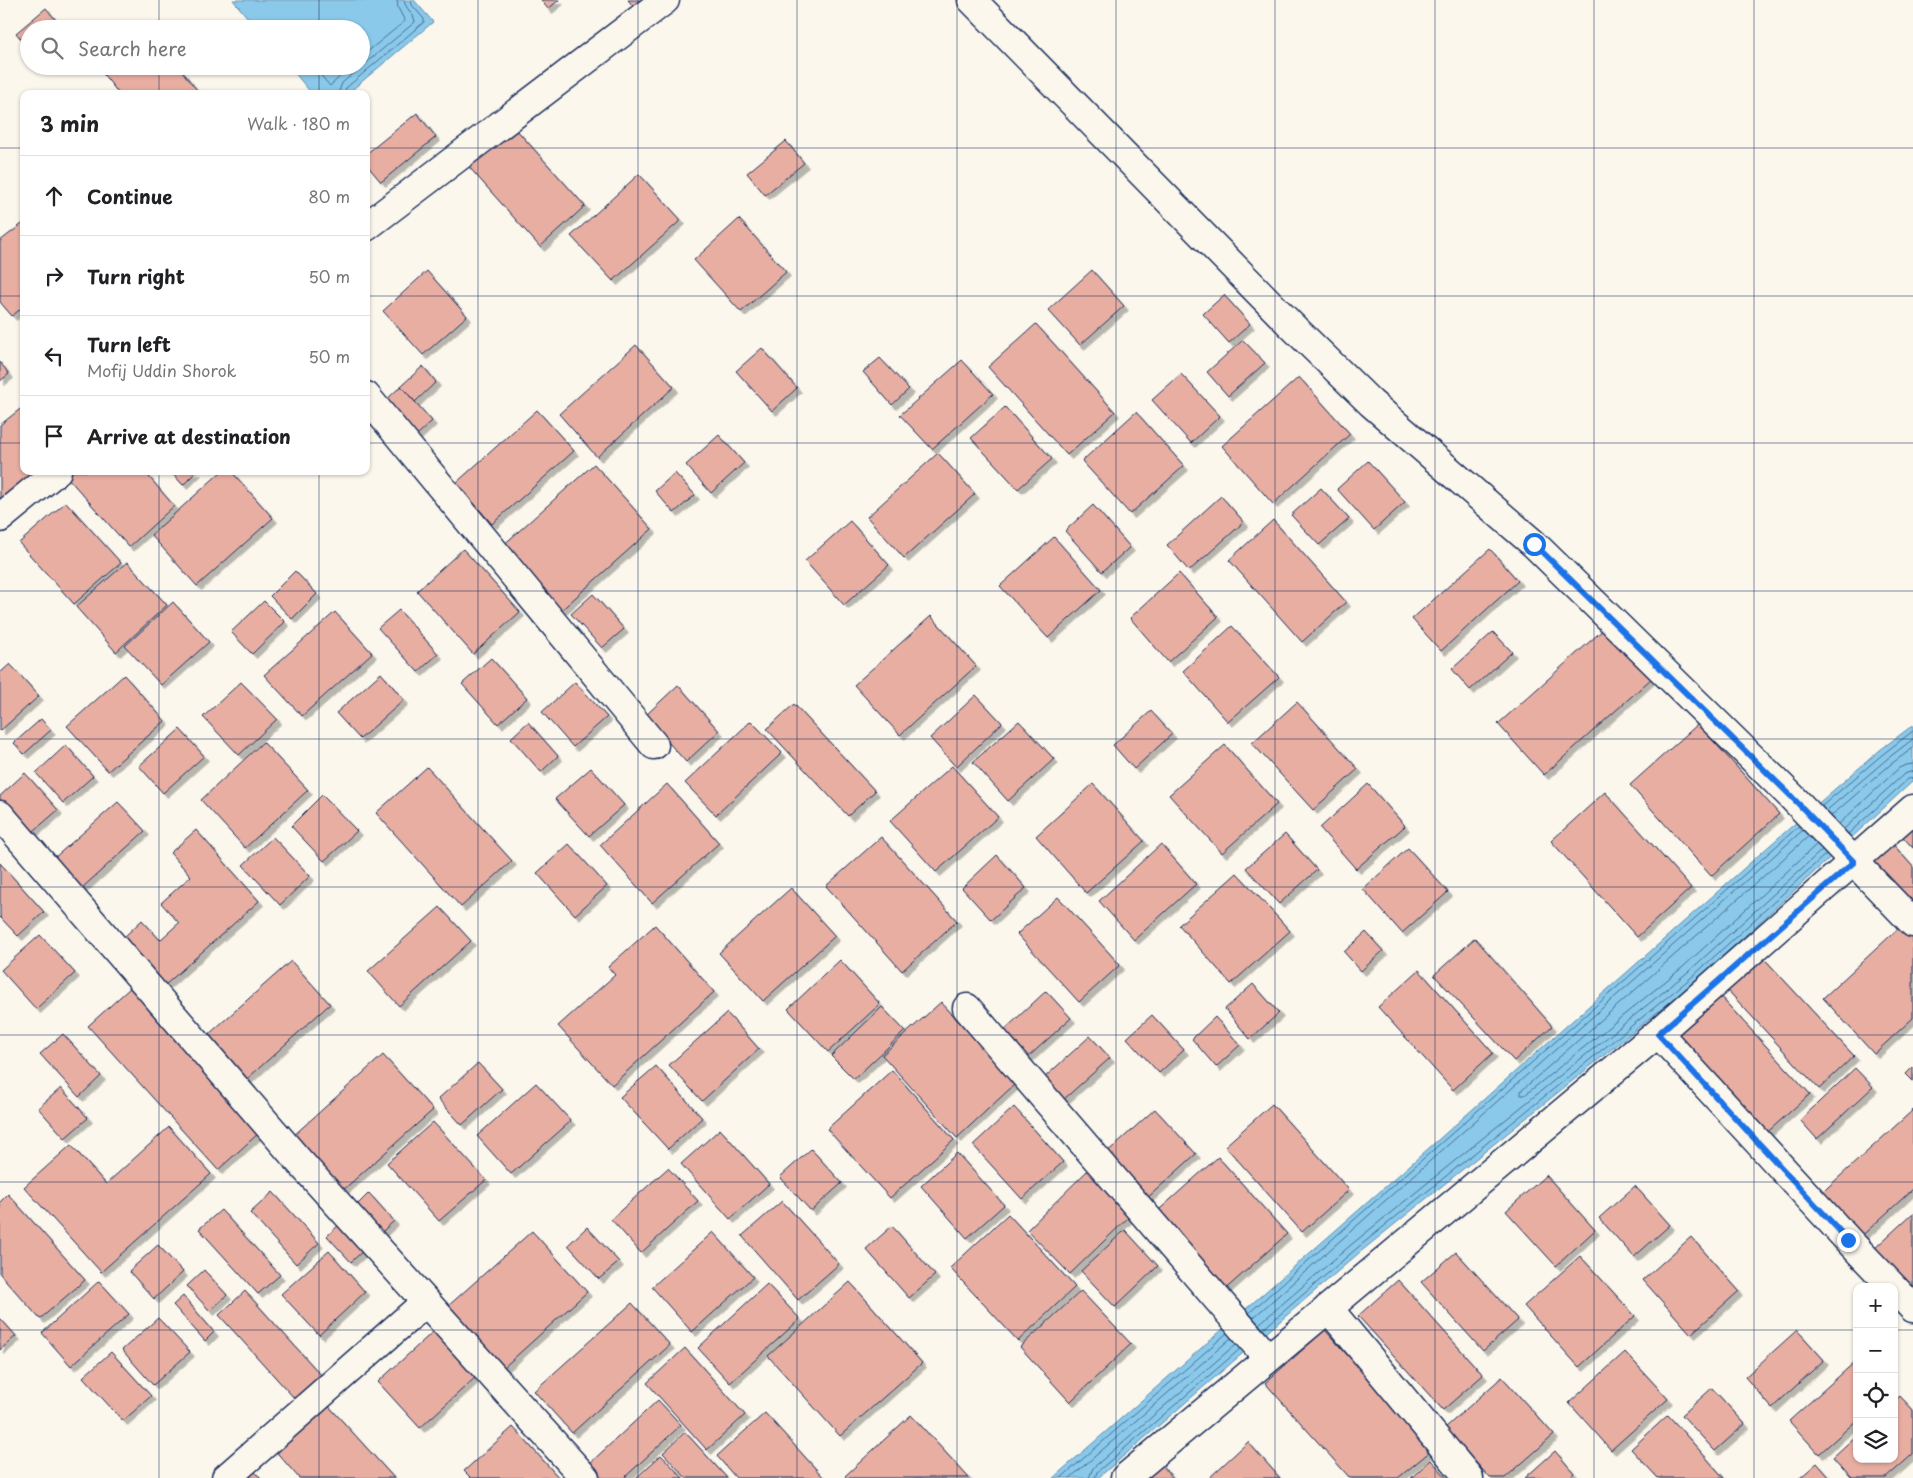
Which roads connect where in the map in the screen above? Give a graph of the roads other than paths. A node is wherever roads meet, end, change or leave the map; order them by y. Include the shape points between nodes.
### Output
1 (665, 0) edge
2 (972, 0) edge
3 (370, 224) edge
4 (370, 401) edge
5 (52, 475) edge
6 (0, 518) edge
7 (654, 745) dead end
8 (1913, 809) edge
9 (0, 815) edge
10 (1854, 862) junction
11 (1913, 923) edge
12 (967, 1008) dead end
13 (1658, 1034) junction
14 (1889, 1283) edge
15 (1898, 1292) edge
16 (426, 1302) junction
17 (1328, 1308) junction
18 (1913, 1308) edge
19 (1268, 1358) junction
20 (226, 1478) edge
21 (585, 1478) edge
22 (1125, 1478) edge
23 (1469, 1478) edge

1 - 3 street
2 - 10 street via 1351,384 1534,544
4 - 7 street
5 - 6 street
8 - 10 street
9 - 16 street via 298,1160
10 - 11 street
10 - 13 street
12 - 19 street
13 - 14 street
13 - 17 street
15 - 18 street
16 - 20 street
16 - 21 street
17 - 19 street
17 - 23 street
19 - 22 street

